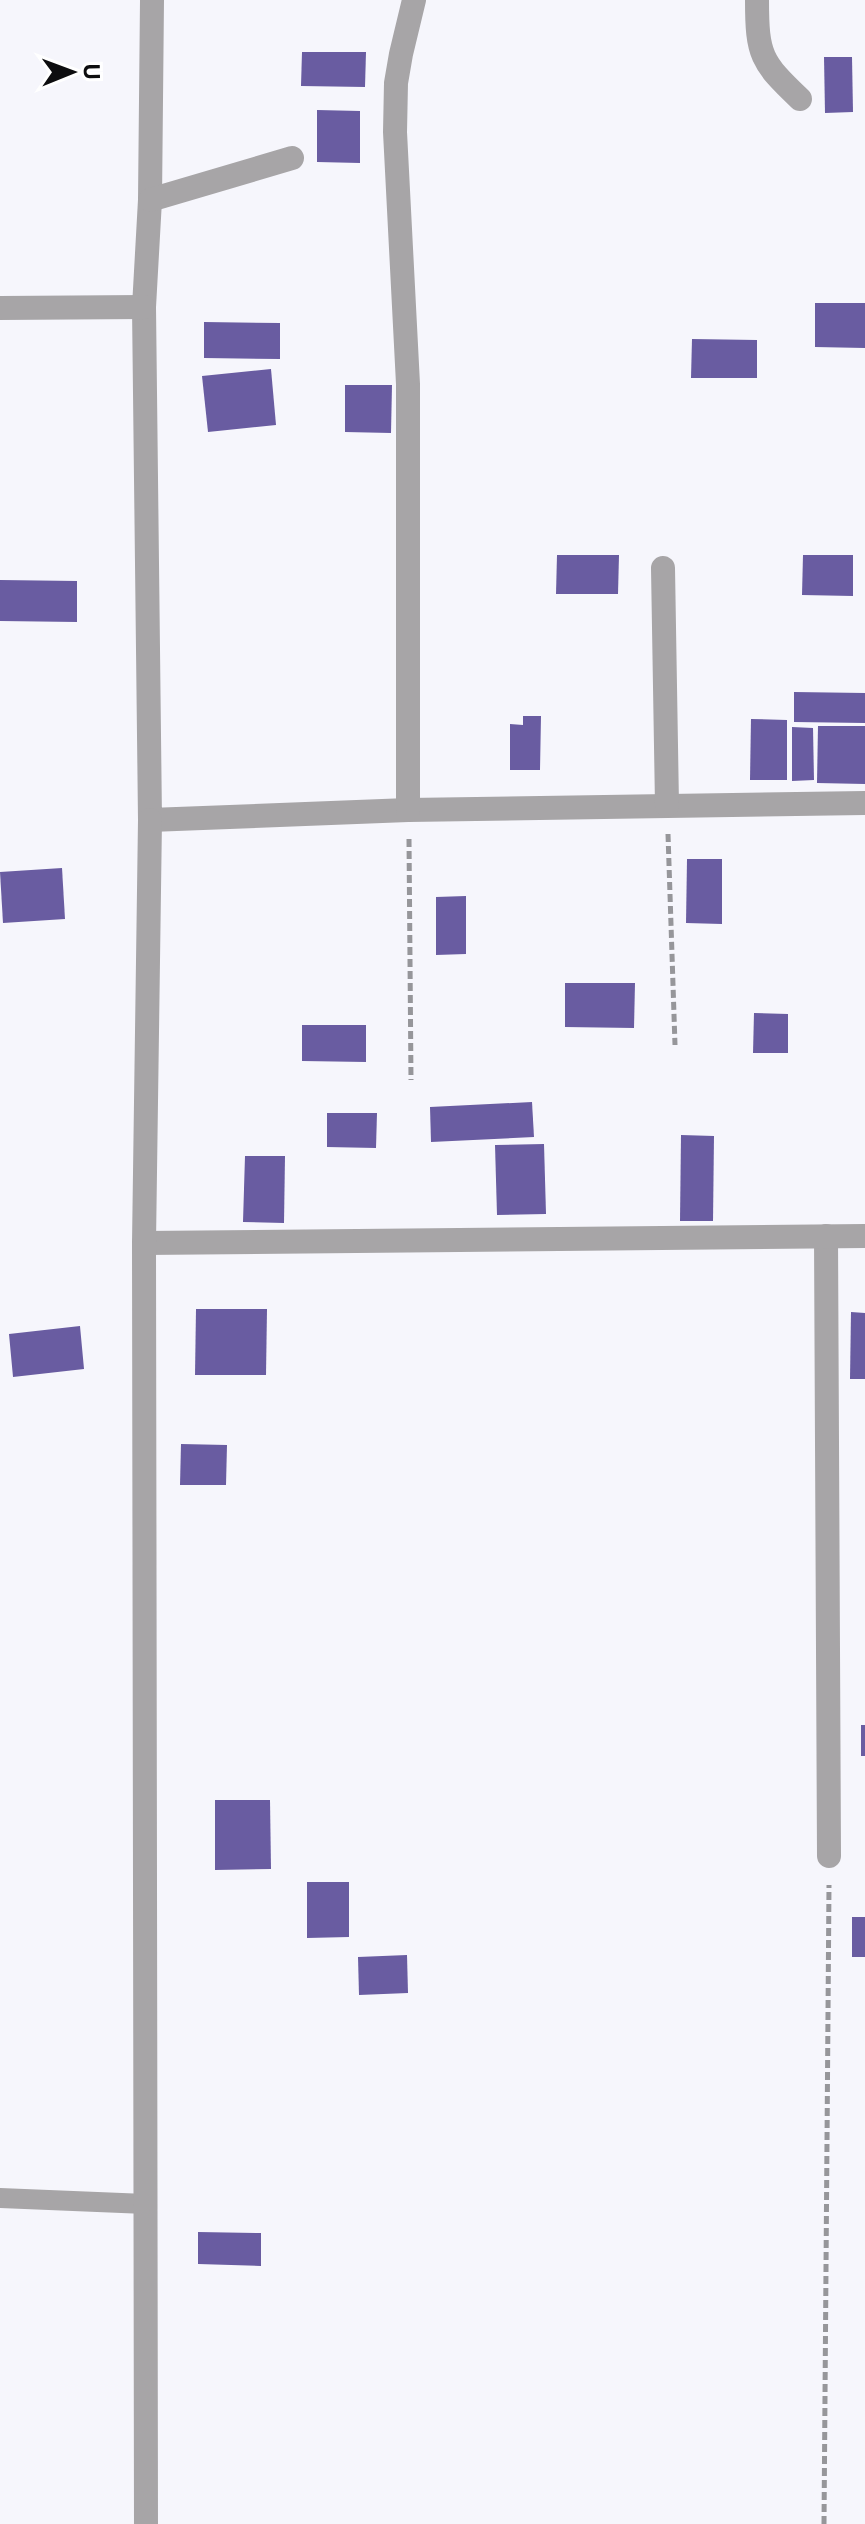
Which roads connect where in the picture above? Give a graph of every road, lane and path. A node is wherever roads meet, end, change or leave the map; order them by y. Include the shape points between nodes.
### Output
1 (152, 0) edge
2 (414, 0) edge
3 (757, 0) edge
4 (800, 99) dead end
5 (292, 158) dead end
6 (150, 200) junction
7 (144, 307) junction
8 (0, 308) edge
9 (663, 568) dead end
10 (865, 803) edge
11 (667, 805) junction
12 (408, 810) junction
13 (150, 820) junction
14 (675, 1045) dead end
15 (411, 1080) dead end
16 (826, 1236) junction
17 (865, 1236) edge
18 (144, 1243) junction
19 (829, 1856) joint
20 (0, 2198) edge
21 (146, 2204) junction
22 (146, 2524) edge
23 (824, 2524) edge

1 - 6 street
2 - 12 street via 396,83 395,132 408,384
3 - 4 street via 765,63
5 - 6 street
6 - 7 street
7 - 8 street
7 - 13 street
9 - 11 street
10 - 11 street
11 - 12 street
11 - 14 path
12 - 13 street
12 - 15 path
13 - 18 street
16 - 17 street
16 - 18 street
16 - 19 street
18 - 21 street
19 - 23 path
20 - 21 lane
21 - 22 street

